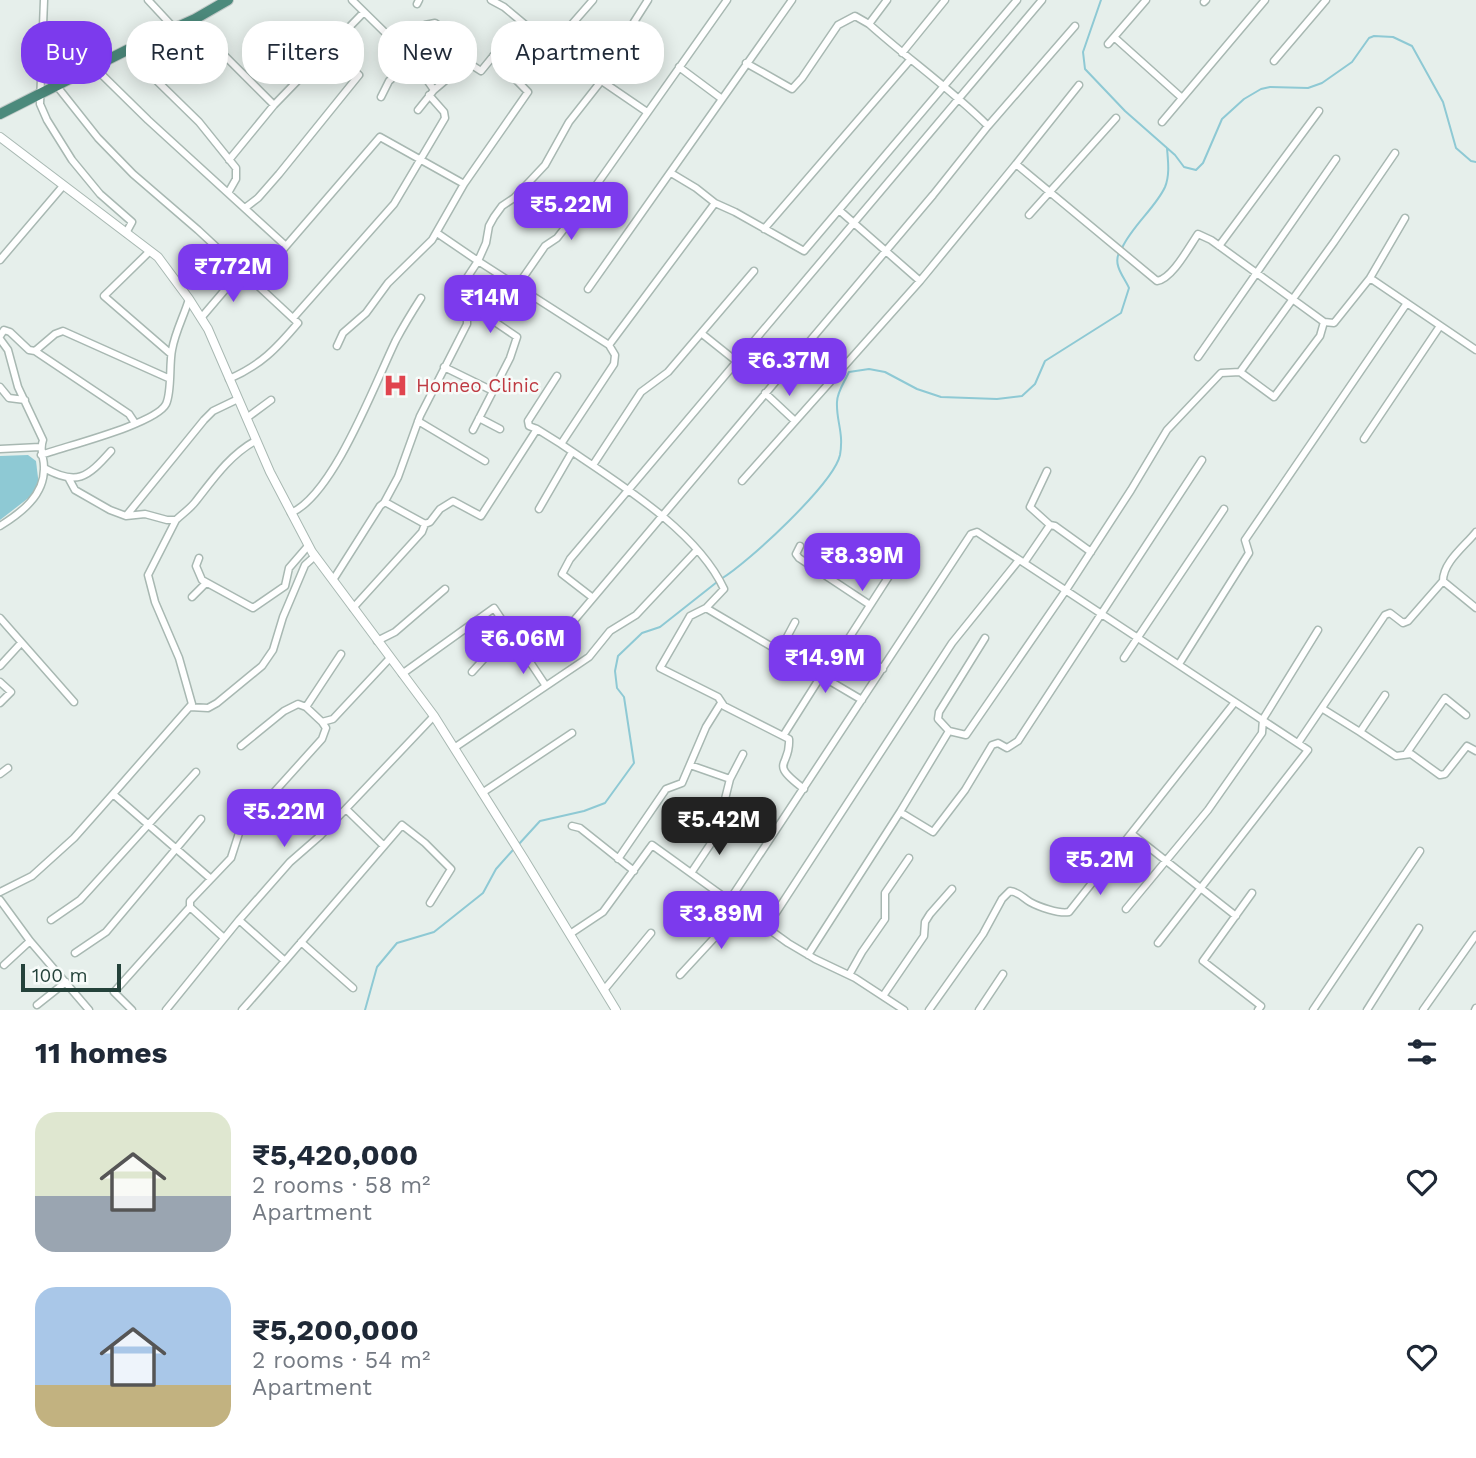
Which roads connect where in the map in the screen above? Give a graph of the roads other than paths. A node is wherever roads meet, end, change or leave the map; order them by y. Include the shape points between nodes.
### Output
1 (44, 0) edge
2 (148, 0) edge
3 (229, 0) edge
4 (240, 0) edge
5 (352, 0) edge
6 (491, 0) edge
7 (511, 0) edge
8 (593, 0) edge
9 (648, 0) edge
10 (727, 0) edge
11 (792, 0) edge
12 (887, 0) edge
13 (945, 0) edge
14 (1017, 0) edge
15 (1042, 0) edge
16 (1146, 0) edge
17 (1265, 0) edge
18 (1326, 0) edge
19 (504, 7) junction
20 (364, 12) junction
21 (195, 19) junction
22 (168, 21) edge
23 (190, 21) edge
24 (355, 21) edge
25 (521, 21) edge
26 (575, 21) edge
27 (635, 21) edge
28 (869, 24) junction
29 (378, 26) edge
30 (1075, 26) dead end
31 (1114, 37) junction
32 (1108, 44) dead end
33 (902, 53) junction
34 (491, 58) edge
35 (910, 60) junction
36 (1275, 61) dead end
37 (746, 64) junction
38 (679, 67) junction
39 (111, 84) edge
40 (160, 84) edge
41 (294, 84) edge
42 (352, 84) edge
43 (388, 84) edge
44 (427, 84) edge
45 (520, 84) edge
46 (599, 84) edge
47 (608, 84) edge
48 (56, 85) joint
49 (1079, 85) dead end
50 (944, 88) junction
51 (432, 92) junction
52 (40, 93) junction
53 (381, 97) dead end
54 (958, 97) junction
55 (1182, 98) junction
56 (722, 99) junction
57 (274, 105) junction
58 (418, 110) dead end
59 (1319, 111) dead end
60 (647, 112) junction
61 (0, 114) edge
62 (1116, 118) dead end
63 (1162, 122) dead end
64 (988, 126) junction
65 (0, 136) edge
66 (1395, 153) dead end
67 (421, 159) junction
68 (1336, 159) dead end
69 (229, 160) junction
70 (1016, 164) junction
71 (671, 173) junction
72 (464, 184) junction
73 (63, 186) junction
74 (228, 193) junction
75 (1051, 193) junction
76 (715, 204) junction
77 (245, 208) junction
78 (839, 210) junction
79 (1030, 215) dead end
80 (1405, 218) dead end
81 (853, 223) junction
82 (764, 229) junction
83 (126, 233) junction
84 (437, 233) junction
85 (286, 246) junction
86 (1219, 246) junction
87 (150, 251) junction
88 (886, 251) junction
89 (0, 260) edge
90 (478, 261) junction
91 (241, 271) junction
92 (754, 271) dead end
93 (1257, 273) junction
94 (1370, 278) junction
95 (919, 281) junction
96 (256, 283) junction
97 (517, 287) junction
98 (588, 289) dead end
99 (421, 298) dead end
100 (1292, 298) junction
101 (190, 299) junction
102 (1407, 303) junction
103 (294, 317) junction
104 (201, 318) junction
105 (1324, 322) junction
106 (1440, 326) junction
107 (701, 333) junction
108 (0, 338) edge
109 (608, 345) junction
110 (337, 346) dead end
111 (35, 351) junction
112 (1476, 351) edge
113 (171, 354) junction
114 (1198, 357) dead end
115 (736, 361) junction
116 (444, 367) junction
117 (1240, 372) junction
118 (557, 376) dead end
119 (168, 378) junction
120 (229, 379) junction
121 (0, 387) edge
122 (493, 391) junction
123 (765, 394) junction
124 (238, 399) junction
125 (25, 400) junction
126 (271, 400) dead end
127 (248, 417) junction
128 (479, 418) junction
129 (418, 422) junction
130 (795, 422) junction
131 (135, 424) junction
132 (500, 429) dead end
133 (537, 429) junction
134 (473, 430) dead end
135 (1364, 439) dead end
136 (256, 441) junction
137 (561, 444) junction
138 (40, 447) junction
139 (0, 449) edge
140 (111, 451) dead end
141 (572, 452) junction
142 (41, 456) junction
143 (1202, 460) dead end
144 (485, 461) dead end
145 (593, 466) junction
146 (44, 468) junction
147 (1047, 471) dead end
148 (69, 479) junction
149 (742, 481) dead end
150 (628, 490) junction
151 (385, 502) junction
152 (539, 509) dead end
153 (1224, 509) dead end
154 (291, 513) junction
155 (127, 516) junction
156 (662, 516) junction
157 (176, 520) junction
158 (425, 524) junction
159 (1050, 525) junction
160 (0, 526) edge
161 (1476, 532) edge
162 (308, 546) junction
163 (800, 547) dead end
164 (697, 550) junction
165 (1091, 551) junction
166 (315, 556) junction
167 (199, 558) dead end
168 (1021, 561) junction
169 (898, 562) dead end
170 (333, 580) junction
171 (1443, 581) junction
172 (206, 583) junction
173 (445, 589) dead end
174 (1066, 590) junction
175 (192, 597) dead end
176 (593, 598) junction
177 (870, 605) junction
178 (353, 608) junction
179 (706, 608) junction
180 (1476, 608) edge
181 (1101, 613) junction
182 (0, 618) edge
183 (795, 622) dead end
184 (510, 630) junction
185 (566, 630) dead end
186 (1318, 630) dead end
187 (985, 638) dead end
188 (1138, 638) junction
189 (377, 641) junction
190 (849, 642) junction
191 (21, 643) junction
192 (779, 652) junction
193 (341, 654) dead end
194 (390, 658) junction
195 (1124, 658) dead end
196 (1179, 664) junction
197 (0, 666) edge
198 (883, 669) junction
199 (472, 672) dead end
200 (402, 674) junction
201 (821, 676) junction
202 (0, 682) edge
203 (546, 686) junction
204 (1385, 695) dead end
205 (862, 701) junction
206 (74, 702) dead end
207 (1235, 702) junction
208 (0, 703) edge
209 (721, 703) junction
210 (190, 707) junction
211 (306, 707) junction
212 (1323, 709) junction
213 (1466, 715) dead end
214 (434, 716) junction
215 (1263, 720) junction
216 (322, 722) junction
217 (948, 731) junction
218 (1360, 732) junction
219 (572, 733) dead end
220 (783, 736) junction
221 (1298, 743) junction
222 (241, 746) dead end
223 (454, 747) junction
224 (1476, 751) edge
225 (743, 754) dead end
226 (1406, 754) junction
227 (690, 765) junction
228 (8, 768) dead end
229 (196, 772) dead end
230 (0, 774) edge
231 (730, 779) junction
232 (804, 789) junction
233 (482, 793) junction
234 (113, 794) junction
235 (725, 799) dead end
236 (346, 809) junction
237 (900, 812) junction
238 (201, 819) dead end
239 (148, 824) junction
240 (724, 824) dead end
241 (572, 825) dead end
242 (1132, 834) junction
243 (384, 846) junction
244 (176, 849) junction
245 (1420, 851) dead end
246 (909, 858) dead end
247 (618, 859) junction
248 (1166, 861) junction
249 (634, 871) junction
250 (691, 873) junction
251 (211, 879) junction
252 (1201, 888) junction
253 (952, 889) dead end
254 (0, 892) edge
255 (1252, 893) dead end
256 (729, 901) junction
257 (430, 903) dead end
258 (1, 904) edge
259 (190, 907) junction
260 (741, 909) junction
261 (1126, 909) dead end
262 (1236, 916) junction
263 (51, 920) dead end
264 (239, 920) junction
265 (766, 928) junction
266 (1419, 928) dead end
267 (651, 933) dead end
268 (570, 934) junction
269 (1476, 935) edge
270 (224, 938) junction
271 (30, 941) junction
272 (301, 942) junction
273 (1158, 943) dead end
274 (75, 953) dead end
275 (808, 955) junction
276 (285, 961) junction
277 (4, 965) dead end
278 (1003, 974) dead end
279 (680, 975) dead end
280 (849, 975) junction
281 (66, 982) junction
282 (353, 988) dead end
283 (604, 990) junction
284 (883, 996) junction
285 (37, 1005) dead end
286 (89, 1010) edge
287 (132, 1010) edge
288 (166, 1010) edge
289 (242, 1010) edge
290 (616, 1010) edge
291 (904, 1010) edge
292 (929, 1010) edge
293 (979, 1010) edge
294 (1258, 1010) edge
295 (1313, 1010) edge
296 (1367, 1010) edge
297 (1423, 1010) edge

1 - 52 street
2 - 22 street
3 - 21 highway
4 - 21 highway
5 - 20 street
6 - 19 street
7 - 19 street
8 - 26 street
9 - 27 street
10 - 38 street
11 - 37 street
12 - 28 street
13 - 33 street
14 - 50 street
15 - 54 street
16 - 31 street
17 - 55 street
18 - 36 street
19 - 25 street
20 - 24 street
20 - 29 street
21 - 23 highway
21 - 57 street via 212,43
28 - 33 street
28 - 37 street via 855,16 838,25 792,89
30 - 64 street
31 - 32 street
31 - 55 street
33 - 35 street
34 - 51 street via 481,71 467,62
35 - 50 street
35 - 82 street
37 - 56 street
38 - 56 street
38 - 60 street
39 - 74 street
40 - 69 street
41 - 57 street
42 - 77 street via 279,174
43 - 53 street
44 - 51 street
45 - 72 street via 528,92
46 - 90 street via 569,122 545,165 502,205 489,226
47 - 60 street
48 - 52 highway
48 - 91 street via 107,147
49 - 70 street
50 - 54 street
50 - 78 street
51 - 58 street
51 - 67 street via 446,115
52 - 61 highway
52 - 83 street via 47,120 72,160 100,194 132,222
54 - 64 street
54 - 81 street
55 - 63 street
56 - 71 street
57 - 69 street
59 - 86 street
60 - 97 street via 578,211 557,239 545,246
62 - 75 street
64 - 88 street
65 - 73 street
66 - 100 street
67 - 72 street
67 - 85 street via 380,137
67 - 103 street via 394,204
68 - 93 street
69 - 74 street via 237,173
70 - 75 street
70 - 95 street
71 - 76 street
71 - 98 street
72 - 84 street
73 - 83 street
73 - 89 street
74 - 77 street
75 - 79 street
75 - 86 street via 1157,281 1163,281 1198,234
76 - 82 street
76 - 109 street
77 - 85 street
78 - 81 street
78 - 82 street via 804,251
80 - 94 street
81 - 88 street
81 - 115 street
83 - 87 street
84 - 90 street
84 - 110 street via 343,333
85 - 96 street
86 - 93 street
87 - 101 street
87 - 113 street via 104,296
88 - 95 street
88 - 123 street
90 - 97 street
90 - 116 street via 457,293 457,304 467,312 467,324
91 - 96 street
91 - 104 street
92 - 107 street
93 - 100 street
93 - 114 street
94 - 102 street
94 - 105 street via 1335,323
95 - 130 street
96 - 103 street
97 - 109 street
97 - 122 street via 495,322 517,337
99 - 154 street via 398,336 354,434 310,501
100 - 105 street
100 - 117 street
101 - 104 street
101 - 113 street
102 - 106 street
102 - 196 street via 1245,540 1249,553
103 - 120 street via 298,323 268,357
104 - 120 street
105 - 117 street via 1320,337 1274,397
106 - 112 street
106 - 135 street
107 - 115 street
107 - 145 street via 668,372 642,392
108 - 111 street via 5,330
108 - 125 street
109 - 137 street via 615,355 614,364
111 - 119 street via 62,331
111 - 131 street via 129,414
113 - 119 street
115 - 150 street
116 - 122 street
116 - 129 street
117 - 165 street via 1221,373 1167,430
118 - 133 street via 528,421
119 - 131 street via 163,408
120 - 124 street
121 - 125 street via 9,398
122 - 128 street
123 - 130 street
123 - 156 street
124 - 127 street
124 - 155 street via 204,420
125 - 138 street via 43,440
126 - 127 street
127 - 136 street
128 - 132 street
128 - 134 street
129 - 144 street
129 - 151 street
130 - 149 street
131 - 142 street
133 - 137 street
133 - 158 street via 481,516 453,501
136 - 154 street
136 - 157 street via 237,451
137 - 141 street
138 - 139 street
138 - 142 street
140 - 148 street via 99,465
141 - 145 street
141 - 152 street
142 - 146 street
143 - 181 street
145 - 150 street
146 - 148 street
146 - 160 street via 36,496
147 - 159 street via 1030,507
148 - 155 street via 75,490
150 - 156 street
150 - 176 street via 561,572
151 - 158 street
151 - 170 street
153 - 188 street
154 - 162 street
155 - 157 street
156 - 164 street
156 - 176 street
157 - 210 street via 148,575 179,657
158 - 178 street
159 - 165 street
159 - 168 street
161 - 171 street via 1451,559
162 - 166 street
162 - 172 street via 289,568 285,586 256,607
163 - 177 street via 799,558
164 - 179 street via 724,589
164 - 203 street via 636,615 610,631 589,657
165 - 174 street
166 - 170 street
166 - 210 street via 305,565 273,650 262,666 217,703 208,708
167 - 172 street via 197,572
168 - 174 street
168 - 198 street via 977,532 971,534
168 - 265 street via 952,643
169 - 177 street
170 - 178 street
171 - 180 street
171 - 212 street via 1408,621 1385,615
172 - 175 street
173 - 189 street via 395,632
174 - 181 street
174 - 217 street via 966,735
176 - 185 street
177 - 190 street
178 - 189 street
179 - 192 street
179 - 209 street via 690,616 660,668 718,697
181 - 188 street
181 - 237 street via 1018,741 1007,748 992,745 933,832
182 - 191 street
183 - 192 street
184 - 199 street
184 - 200 street via 494,608
184 - 203 street
186 - 215 street
187 - 217 street via 939,712 938,719
188 - 195 street
188 - 196 street
189 - 194 street
190 - 198 street
190 - 201 street
191 - 197 street
191 - 206 street
192 - 201 street
193 - 211 street
194 - 200 street
194 - 216 street via 333,719
196 - 207 street
198 - 205 street
200 - 214 street
201 - 205 street
201 - 220 street
202 - 208 street via 11,692
203 - 223 street
204 - 218 street
205 - 232 street
207 - 215 street
207 - 242 street
209 - 220 street
209 - 227 street
210 - 234 street
211 - 216 street
211 - 222 street via 289,707
212 - 218 street
212 - 221 street
213 - 226 street via 1445,698
214 - 223 street
214 - 236 street
215 - 221 street
215 - 248 street via 1255,744
216 - 251 street via 326,728 322,740 240,830 231,858
217 - 237 street
218 - 226 street via 1396,756
219 - 233 street
220 - 232 street via 789,739 783,768
221 - 252 street via 1308,750
223 - 233 street
224 - 226 street via 1467,746 1440,775
225 - 231 street
227 - 231 street
227 - 247 street via 682,783 666,789
228 - 230 street
229 - 239 street
231 - 235 street
232 - 256 street
233 - 268 street
234 - 239 street
234 - 254 street via 32,876
236 - 243 street
236 - 264 street via 290,862
237 - 275 street
238 - 244 street
239 - 244 street
239 - 263 street via 80,900
240 - 250 street
241 - 247 street
242 - 248 street
242 - 292 street via 1069,912 1032,904 1010,891
243 - 257 street via 402,825 451,869
243 - 272 street
244 - 251 street
244 - 274 street via 106,932
245 - 295 street
246 - 280 street via 885,893 885,919
247 - 249 street
248 - 252 street
248 - 261 street
249 - 250 street via 652,845
249 - 268 street via 603,912
250 - 256 street
251 - 259 street via 190,901
252 - 262 street
252 - 273 street
253 - 284 street via 930,914 924,936
255 - 262 street
256 - 260 street
258 - 271 street
259 - 270 street
259 - 287 street via 114,992
260 - 265 street
260 - 279 street
262 - 294 street via 1203,961 1261,1006
264 - 270 street
264 - 276 street
265 - 275 street
266 - 296 street
267 - 283 street
268 - 283 street
269 - 297 street
270 - 288 street
271 - 277 street
271 - 281 street
272 - 276 street
272 - 282 street
275 - 280 street
276 - 289 street
278 - 293 street
280 - 284 street
281 - 285 street
281 - 286 street
283 - 290 street
284 - 291 street

